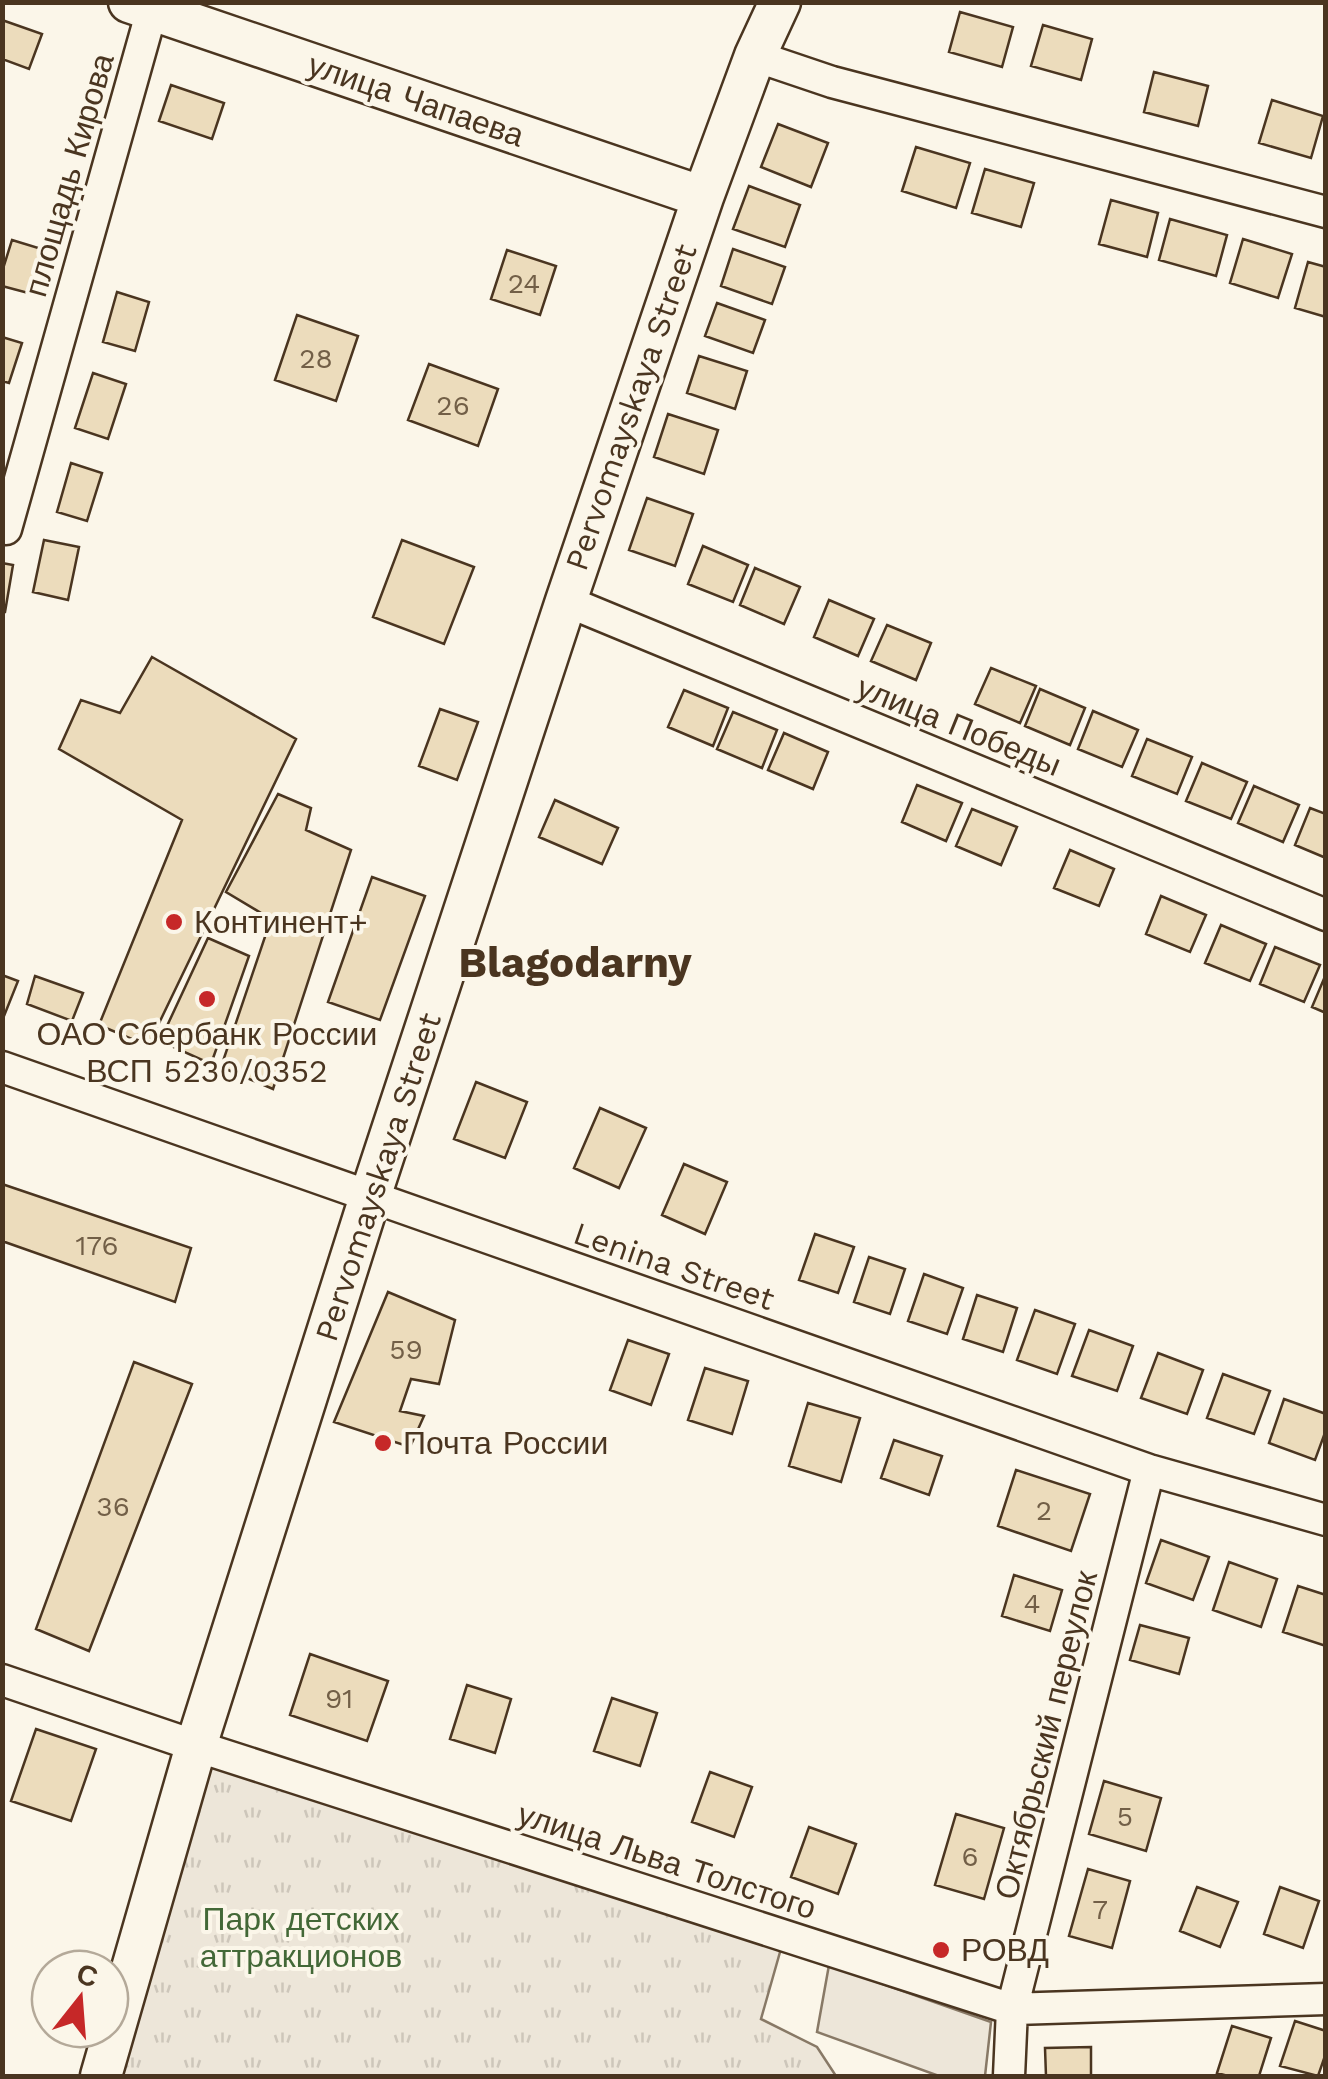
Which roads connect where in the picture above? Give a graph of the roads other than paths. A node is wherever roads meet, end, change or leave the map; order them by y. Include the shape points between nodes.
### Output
1 (780, 2) edge
2 (140, 6) edge
3 (756, 56) junction
4 (702, 198) junction
5 (1326, 212) edge
6 (2, 528) edge
7 (566, 601) junction
8 (1326, 915) edge
9 (2, 1066) edge
10 (370, 1197) junction
11 (1149, 1470) junction
12 (1326, 1520) edge
13 (2, 1680) edge
14 (196, 1746) junction
15 (1326, 1999) edge
16 (1012, 2010) junction
17 (101, 2076) edge
18 (1009, 2076) edge

1 - 3 main road, Pervomayskaya Street
2 - 4 main road, улица Чапаева
2 - 6 street, площадь Кирова
3 - 4 main road, Pervomayskaya Street
3 - 5 street
4 - 7 main road, Pervomayskaya Street
7 - 8 street, улица Победы
7 - 10 main road, Pervomayskaya Street
9 - 10 street, Lenina Street
10 - 11 street, Lenina Street
10 - 14 main road, Pervomayskaya Street
11 - 12 street, Lenina Street
11 - 16 street, Октябрьский переулок
13 - 14 street, улица Льва Толстого
14 - 16 street, улица Льва Толстого
14 - 17 main road, Pervomayskaya Street
15 - 16 street, улица Льва Толстого
16 - 18 street, Октябрьский переулок

